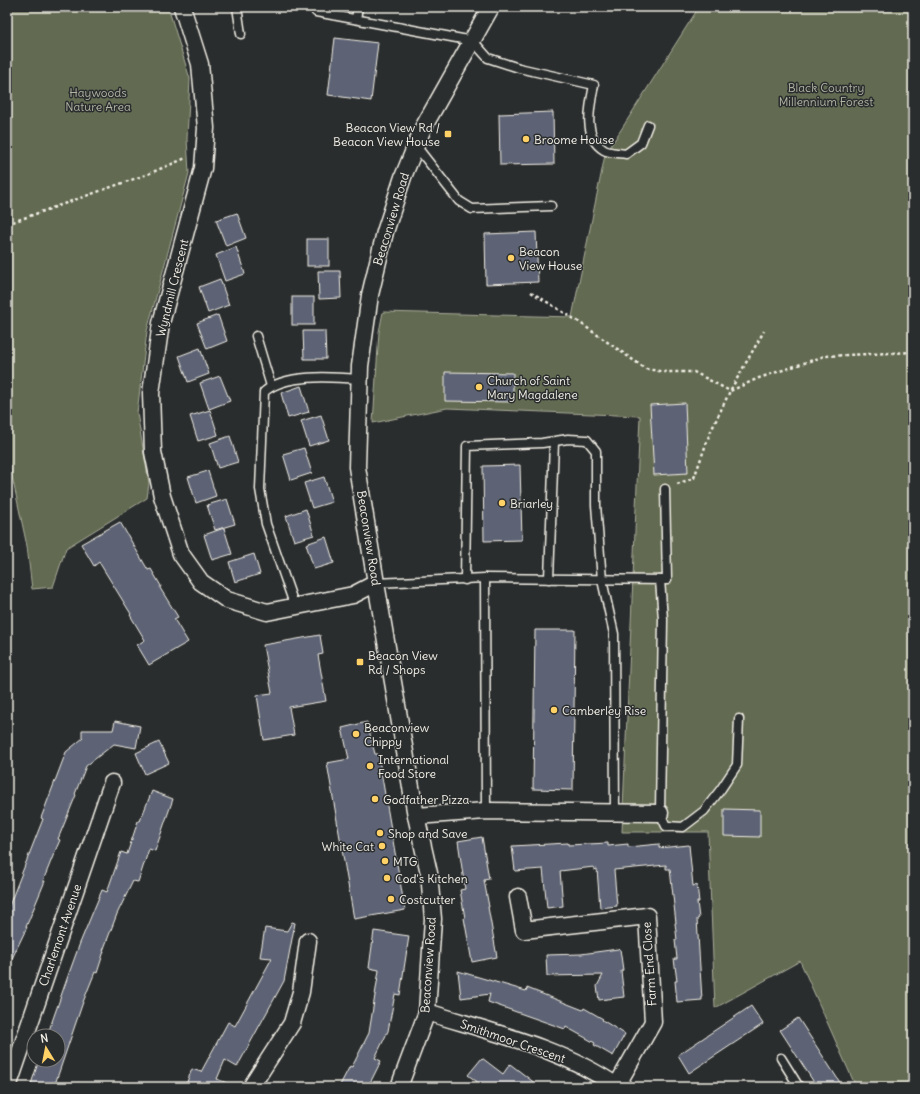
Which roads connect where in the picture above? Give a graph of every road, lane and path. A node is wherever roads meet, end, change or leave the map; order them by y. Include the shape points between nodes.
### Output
1 (182, 7) edge
2 (237, 7) edge
3 (316, 7) edge
4 (358, 7) edge
5 (491, 7) edge
6 (356, 19) junction
7 (241, 34) dead end
8 (472, 41) junction
9 (648, 125) dead end
10 (416, 146) junction
11 (205, 150) junction
12 (551, 206) dead end
13 (7, 224) edge
14 (531, 292) dead end
15 (764, 332) dead end
16 (256, 336) dead end
17 (913, 352) edge
18 (360, 379) junction
19 (271, 386) junction
20 (730, 391) junction
21 (554, 442) junction
22 (665, 489) joint
23 (485, 578) junction
24 (549, 579) junction
25 (465, 580) junction
26 (602, 580) junction
27 (660, 580) junction
28 (376, 583) junction
29 (294, 607) junction
30 (739, 719) dead end
31 (112, 783) dead end
32 (486, 811) junction
33 (615, 812) junction
34 (660, 813) junction
35 (416, 816) junction
36 (518, 896) dead end
37 (308, 941) dead end
38 (426, 1012) junction
39 (781, 1058) dead end
40 (8, 1087) edge
41 (251, 1087) edge
42 (399, 1087) edge
43 (617, 1087) edge
44 (799, 1087) edge

1 - 11 street, Wyndmill Crescent via 200,64 206,128
2 - 7 lane
3 - 6 lane via 316,12
4 - 6 lane
5 - 8 street, Beaconview Road
6 - 8 lane
8 - 9 lane via 488,58 519,68 594,85 589,121 593,140 605,150 626,154 641,143
8 - 10 street, Beaconview Road via 423,128
10 - 12 lane via 459,202 472,209
10 - 18 street, Beaconview Road via 385,232 370,295
11 - 13 path via 148,174
11 - 29 street, Wyndmill Crescent via 203,168 160,323 151,393 153,452 162,496 181,554 201,582 227,600 267,612
14 - 20 path via 646,369 694,372
15 - 20 path
16 - 19 lane
17 - 20 path via 825,356 759,378
18 - 19 lane via 326,377 293,380
18 - 28 street, Beaconview Road via 357,467
19 - 29 lane via 264,392 260,489 266,524
20 - 22 path via 710,433 694,478
21 - 24 lane
21 - 25 lane via 467,446
21 - 26 lane via 568,439 587,440 596,451 596,505
22 - 27 lane via 667,580
23 - 24 lane
23 - 25 lane
23 - 32 lane
24 - 26 lane
25 - 28 lane
26 - 27 lane
26 - 33 lane via 614,634
27 - 34 lane via 663,619
28 - 29 street, Wyndmill Crescent via 352,595
28 - 35 street, Beaconview Road
30 - 34 lane via 737,765 704,811 683,827 666,826
31 - 40 street, Charlemont Avenue
32 - 33 street
32 - 35 street
33 - 34 street
35 - 38 street, Beaconview Road via 429,873 433,919
36 - 43 street, Farm End Close via 524,930 647,916 653,1022
37 - 41 street via 301,992 292,1023
38 - 42 street, Beaconview Road
38 - 43 street, Smithmoor Crescent via 562,1056
39 - 44 lane

